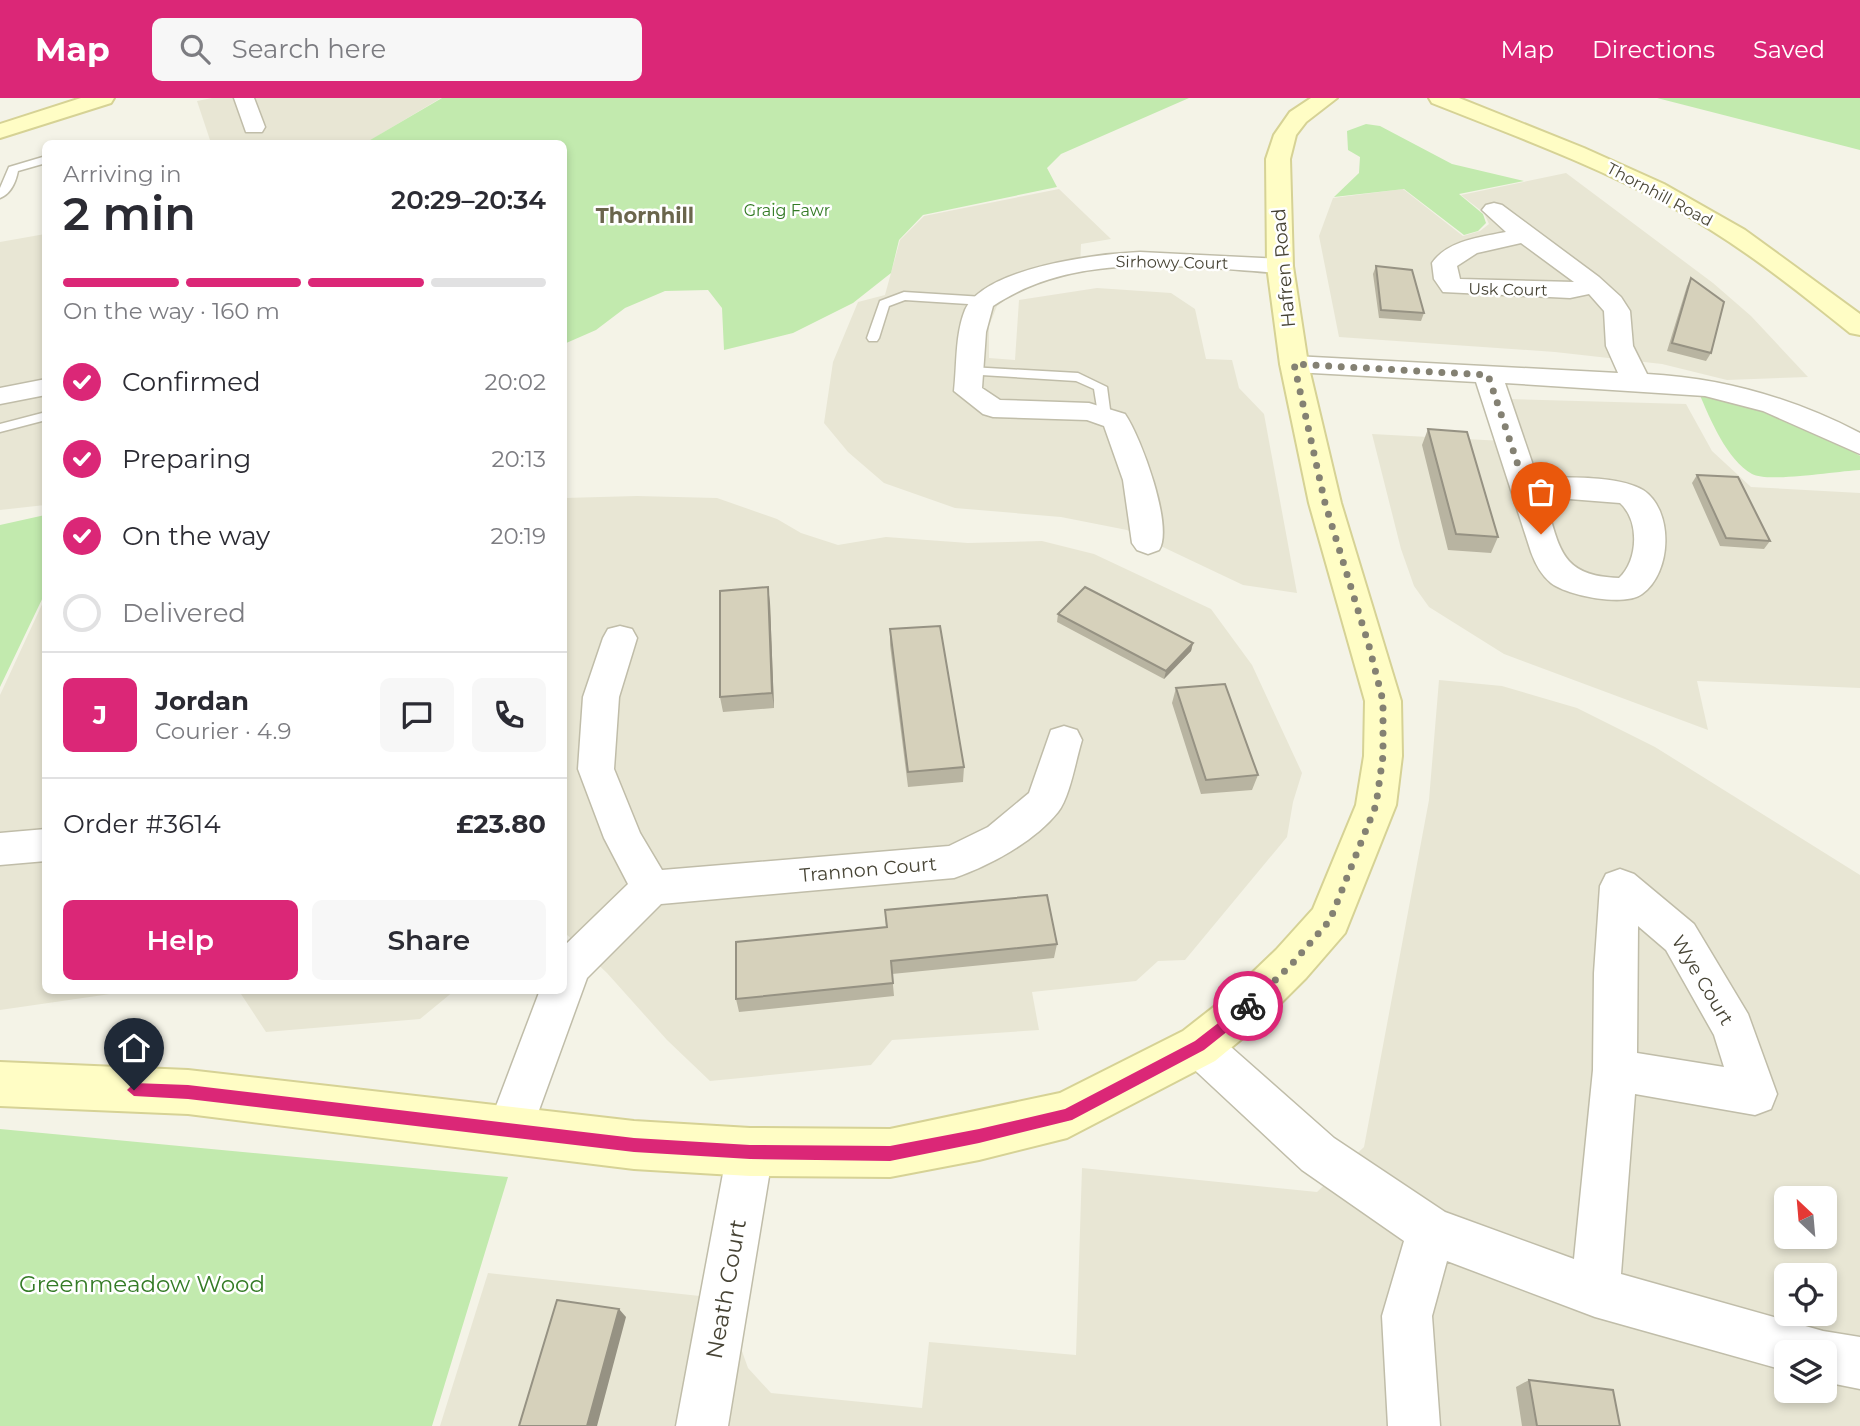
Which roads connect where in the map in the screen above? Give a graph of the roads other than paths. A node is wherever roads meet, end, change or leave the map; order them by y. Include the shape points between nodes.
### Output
1 (103, 98) edge
2 (244, 98) edge
3 (1326, 98) edge
4 (1440, 98) edge
5 (254, 127) dead end
6 (0, 131) edge
7 (42, 160) edge
8 (0, 195) edge
9 (1494, 210) dead end
10 (1525, 235) junction
11 (1280, 266) junction
12 (1592, 286) junction
13 (984, 301) junction
14 (1860, 327) edge
15 (873, 338) dead end
16 (1294, 364) junction
17 (970, 371) junction
18 (1488, 375) junction
19 (1637, 382) junction
20 (42, 388) edge
21 (0, 396) edge
22 (42, 417) edge
23 (1104, 417) junction
24 (0, 428) edge
25 (1860, 445) edge
26 (1525, 486) dead end
27 (1148, 543) dead end
28 (620, 638) dead end
29 (1064, 740) dead end
30 (42, 845) edge
31 (0, 849) edge
32 (651, 888) junction
33 (567, 974) edge
34 (560, 994) edge
35 (1199, 1046) junction
36 (1615, 1070) junction
37 (0, 1084) edge
38 (510, 1130) junction
39 (750, 1152) junction
40 (1431, 1231) junction
41 (1595, 1292) junction
42 (1774, 1342) edge
43 (1837, 1358) edge
44 (1860, 1363) edge
45 (702, 1426) edge
46 (1414, 1426) edge

1 - 6 street
2 - 5 street
3 - 11 street, Hafren Road via 1298,117 1285,135 1278,159
4 - 14 street, Thornhill Road via 1659,191 1739,238
7 - 8 lane via 13,170
9 - 10 street, Usk Court
10 - 12 street, Usk Court
10 - 12 street, Usk Court via 1469,247 1444,263 1452,287 1570,290
11 - 13 street, Sirhowy Court via 1114,260 1059,269
11 - 16 street, Hafren Road
12 - 19 street, Usk Court via 1612,301 1619,315 1620,352
13 - 15 lane via 904,296 884,304
13 - 17 street via 976,318
16 - 18 street
16 - 35 street, Hafren Road via 1325,503 1383,701 1383,756 1376,805 1330,920 1292,964
17 - 23 street via 968,391 993,408 1090,412
17 - 23 lane via 1078,377 1100,387
18 - 19 street
18 - 26 street
19 - 25 street via 1723,389 1821,423
20 - 21 street
22 - 24 lane
23 - 27 street via 1115,420 1140,477
28 - 32 street via 601,697 596,769 623,838
29 - 32 street, Trannon Court via 1045,801 1002,838 954,862
30 - 31 street
32 - 33 street
34 - 38 street
35 - 39 street, Hafren Road via 1067,1115 979,1136 890,1153
35 - 40 street via 1318,1154
36 - 36 street, Wye Court via 1755,1094 1733,1028 1681,937 1620,886
36 - 41 street, Wye Court
37 - 38 street, Hafren Road via 188,1092
38 - 39 street, Hafren Road via 634,1145
39 - 45 street, Neath Court
40 - 41 street
40 - 46 street via 1407,1317
41 - 42 street
43 - 44 street

